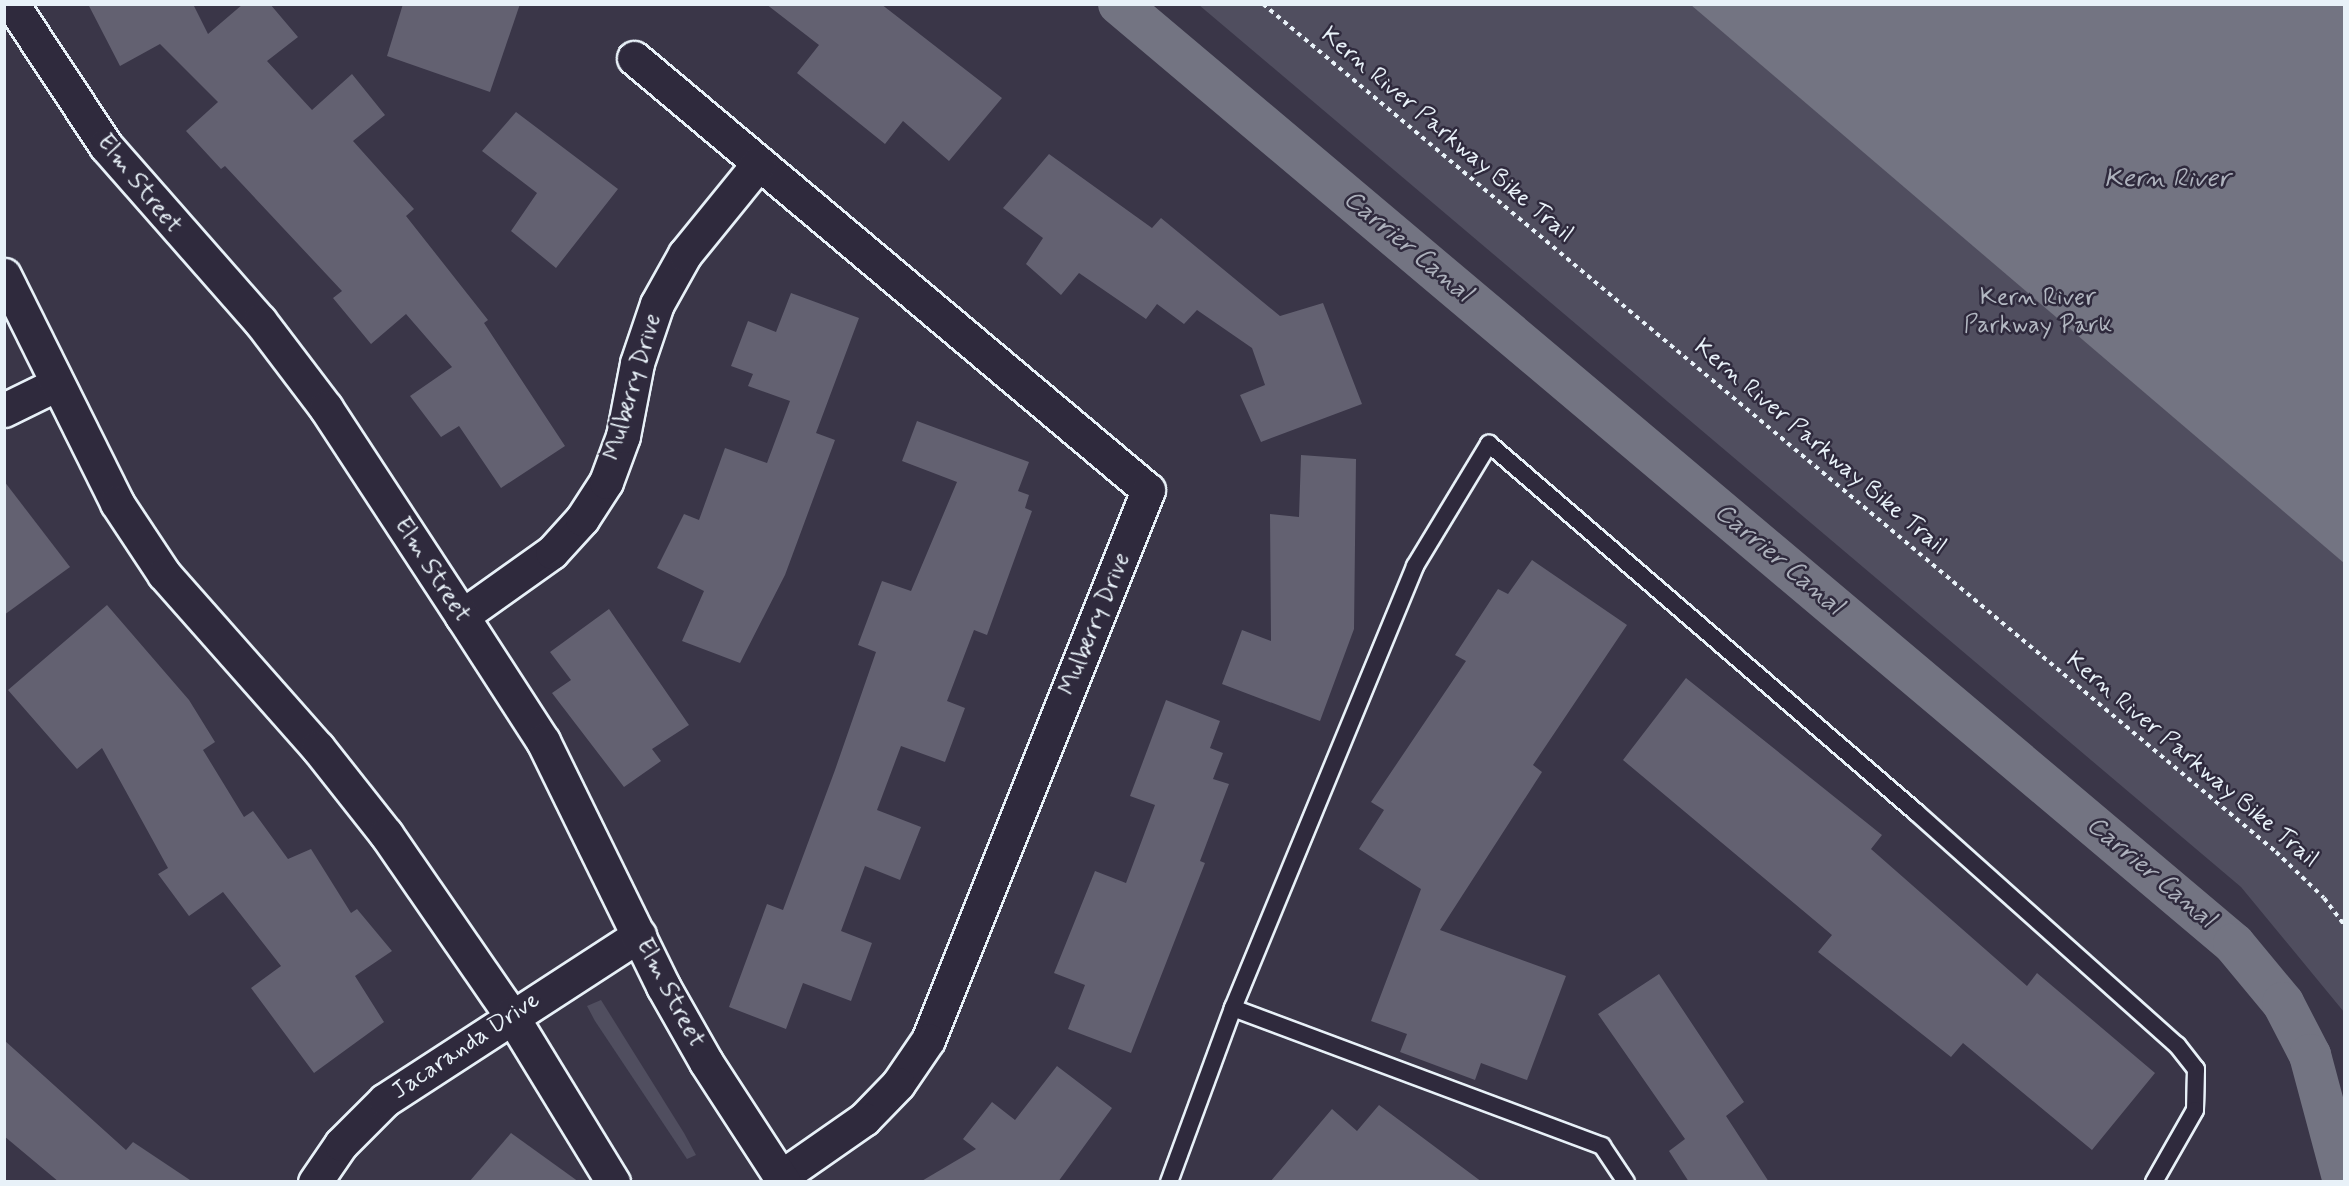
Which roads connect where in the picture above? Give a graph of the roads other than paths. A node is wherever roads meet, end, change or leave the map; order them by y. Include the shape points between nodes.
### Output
1 (12, 4) edge
2 (634, 58) dead end
3 (759, 163) junction
4 (4, 275) edge
5 (57, 384) junction
6 (4, 410) edge
7 (462, 616) junction
8 (639, 935) junction
9 (1233, 1008) junction
10 (511, 1015) junction
11 (780, 1180) edge
12 (315, 1182) edge
13 (613, 1182) edge
14 (1169, 1182) edge
15 (1626, 1182) edge
16 (2154, 1182) edge

1 - 7 street, Elm Street via 106,146 260,321 326,408
2 - 3 street, Mulberry Drive
3 - 7 street, Mulberry Drive via 685,254 657,304 637,363 623,436 606,482 582,519 552,552
3 - 11 street, Mulberry Drive via 1148,490 928,1040 898,1084 864,1119
4 - 5 street
5 - 6 street
5 - 10 street via 117,503 164,574 318,748 386,834
7 - 8 street, Elm Street via 543,741
8 - 10 street, Jacaranda Drive
8 - 11 street, Elm Street via 706,1062
9 - 14 lane
9 - 15 lane via 1602,1146
9 - 16 lane via 1414,566 1489,444 1916,812 2176,1045 2196,1069 2195,1110
10 - 12 street, Jacaranda Drive via 385,1100 341,1144
10 - 13 street

